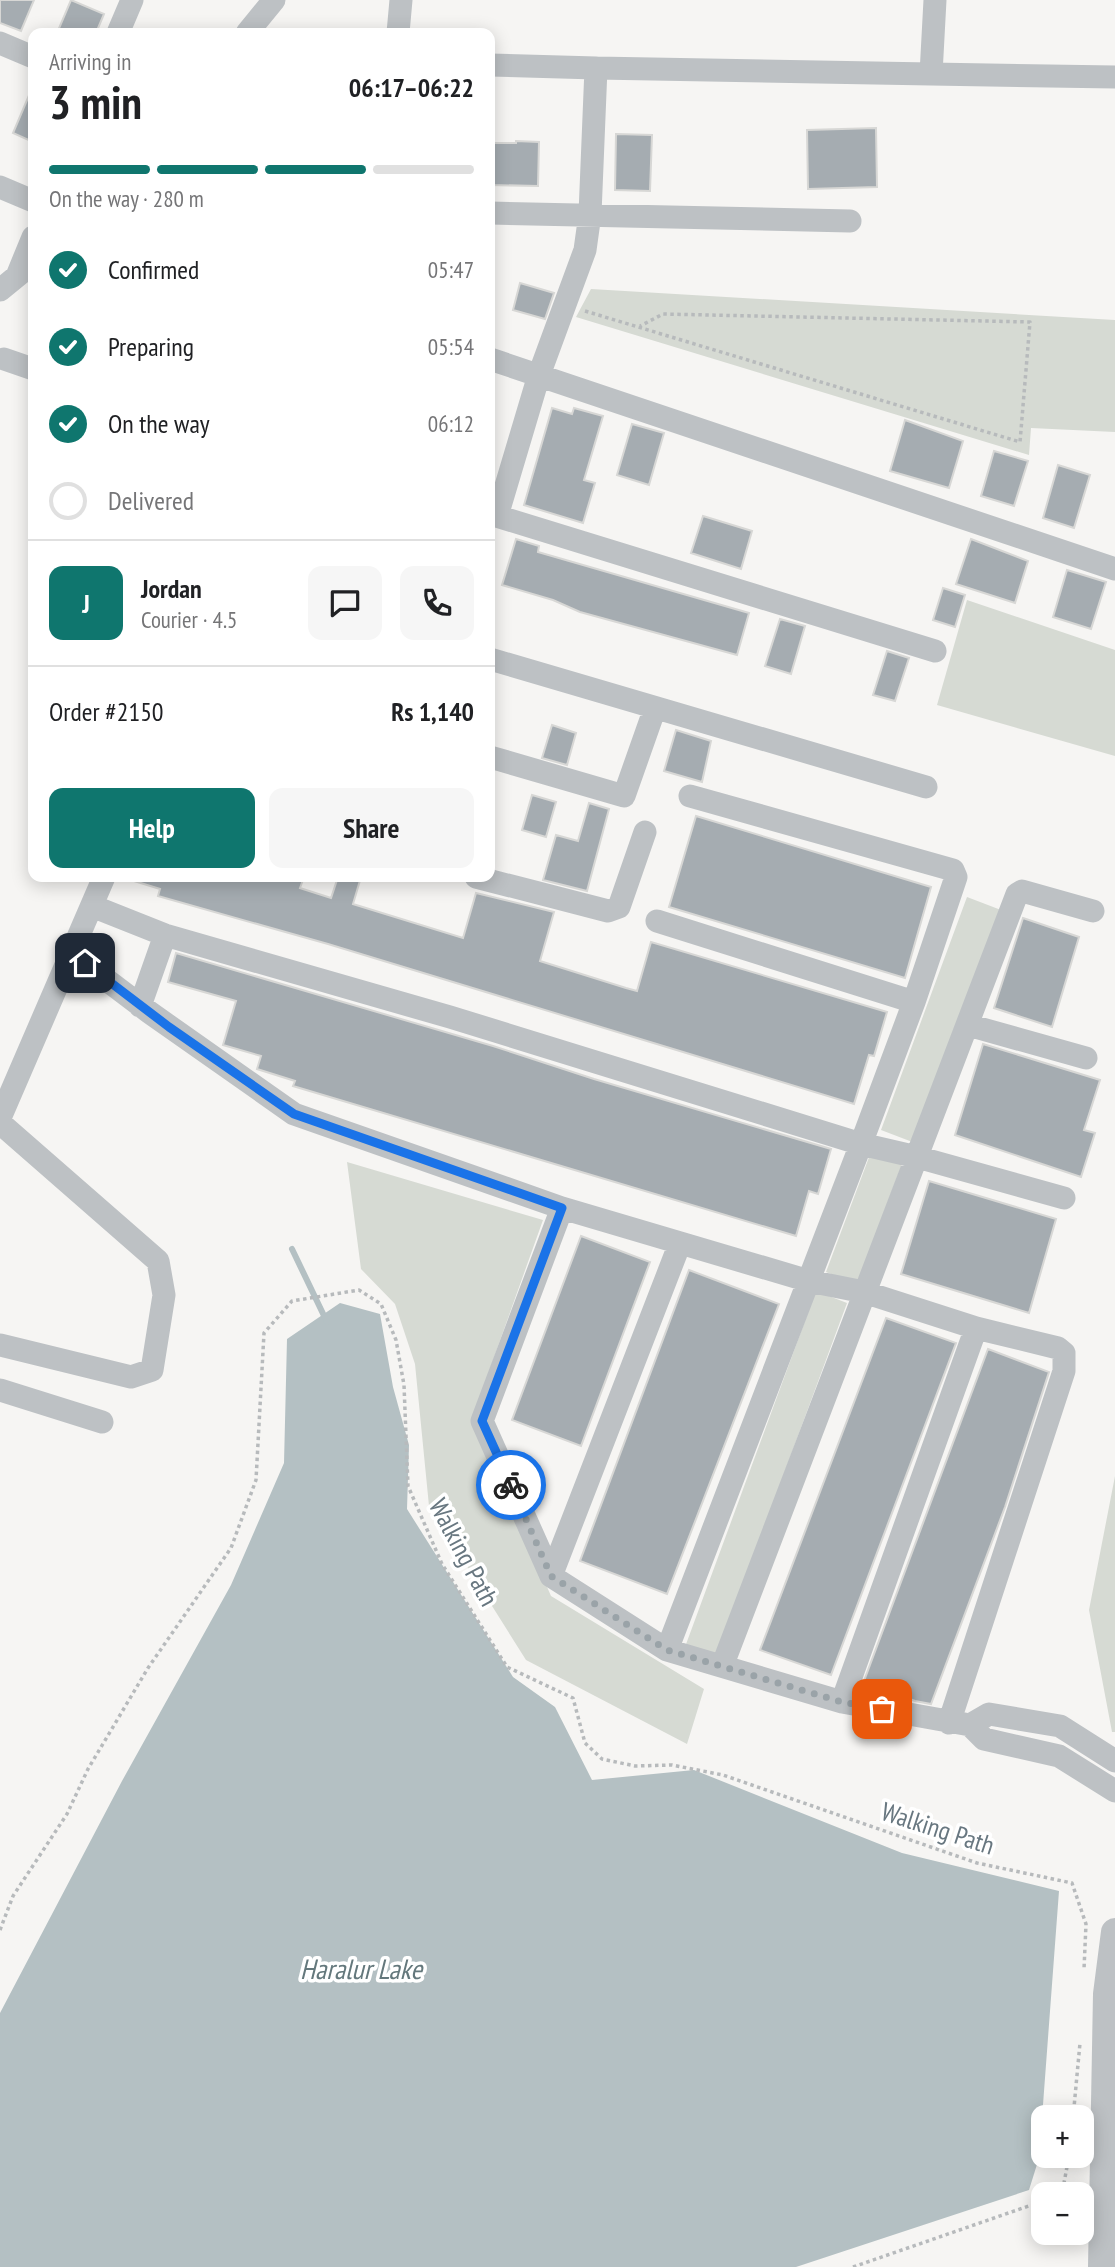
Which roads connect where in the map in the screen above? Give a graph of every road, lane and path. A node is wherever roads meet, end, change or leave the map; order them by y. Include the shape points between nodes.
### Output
1 (132, 0) edge
2 (274, 0) edge
3 (401, 0) edge
4 (935, 0) edge
5 (120, 28) edge
6 (251, 28) edge
7 (398, 28) edge
8 (0, 43) edge
9 (28, 55) edge
10 (495, 65) edge
11 (596, 68) junction
12 (931, 74) junction
13 (1115, 76) edge
14 (0, 187) edge
15 (28, 199) edge
16 (495, 213) edge
17 (590, 214) junction
18 (850, 221) dead end
19 (28, 247) edge
20 (11, 280) edge
21 (566, 306) junction
22 (640, 326) junction
23 (4, 359) dead end
24 (495, 361) edge
25 (28, 367) edge
26 (539, 375) junction
27 (495, 512) edge
28 (495, 515) edge
29 (1115, 569) edge
30 (935, 651) dead end
31 (495, 660) edge
32 (655, 708) junction
33 (495, 758) edge
34 (926, 787) dead end
35 (690, 796) dead end
36 (645, 832) dead end
37 (102, 882) edge
38 (495, 882) edge
39 (92, 906) junction
40 (1093, 911) dead end
41 (657, 921) dead end
42 (165, 935) junction
43 (71, 953) junction
44 (914, 1002) junction
45 (140, 1006) junction
46 (968, 1025) junction
47 (1086, 1058) dead end
48 (2, 1111) edge
49 (861, 1144) junction
50 (917, 1157) junction
51 (1064, 1198) dead end
52 (562, 1208) junction
53 (680, 1243) junction
54 (810, 1281) junction
55 (863, 1292) junction
56 (976, 1328) junction
57 (0, 1345) edge
58 (0, 1390) edge
59 (102, 1422) dead end
60 (551, 1576) junction
61 (667, 1650) junction
62 (723, 1664) junction
63 (842, 1702) junction
64 (960, 1724) junction
65 (1115, 1761) edge
66 (1115, 1791) edge
67 (0, 1930) edge
68 (1115, 1932) edge
69 (1084, 1979) dead end
70 (1082, 2032) dead end
71 (1074, 2105) edge
72 (1031, 2205) edge
73 (853, 2267) edge
74 (1102, 2267) edge

1 - 5 street
2 - 6 street
3 - 7 street
4 - 12 street
8 - 9 street
10 - 11 street
11 - 12 street
11 - 17 street
12 - 13 street
14 - 15 street
16 - 17 street
17 - 18 street
17 - 21 street via 585,250
19 - 20 street
21 - 22 path
21 - 26 street
22 - 22 path via 915,410 1020,442 1030,322 663,314
23 - 25 street
24 - 26 street
26 - 27 street
26 - 29 street
28 - 30 street
31 - 32 street
32 - 33 street via 624,796
32 - 34 street
35 - 44 street via 953,870 955,881
36 - 38 street via 615,910
37 - 39 street
39 - 42 street
39 - 43 street
40 - 46 street via 1018,892
41 - 44 street
42 - 45 street
42 - 49 street
43 - 45 street
43 - 48 street
44 - 49 street
45 - 52 street via 294,1114
46 - 47 street
46 - 50 street
48 - 57 street via 158,1261 164,1295 152,1370 131,1377
49 - 50 street
49 - 54 street
50 - 51 street
50 - 55 street
52 - 53 street
52 - 60 street via 482,1421
53 - 54 street
53 - 60 street
54 - 55 street
54 - 61 street
55 - 56 street
55 - 62 street
56 - 63 street
56 - 64 street via 1058,1348 1065,1362
58 - 59 street
60 - 61 street
61 - 62 street
62 - 63 street
63 - 64 street
64 - 65 street via 989,1714 1060,1726
64 - 66 street via 984,1740 1059,1756
67 - 69 path, Walking Path via 13,1896 67,1814 148,1668 231,1548 256,1480 264,1333 292,1301 359,1290 381,1304 396,1340 404,1385 408,1486 442,1564 507,1667 573,1698 585,1743 603,1759 635,1766 671,1765 723,1776 977,1863 1072,1883 1086,1924
68 - 74 street via 1107,1994
70 - 71 path
72 - 73 path

